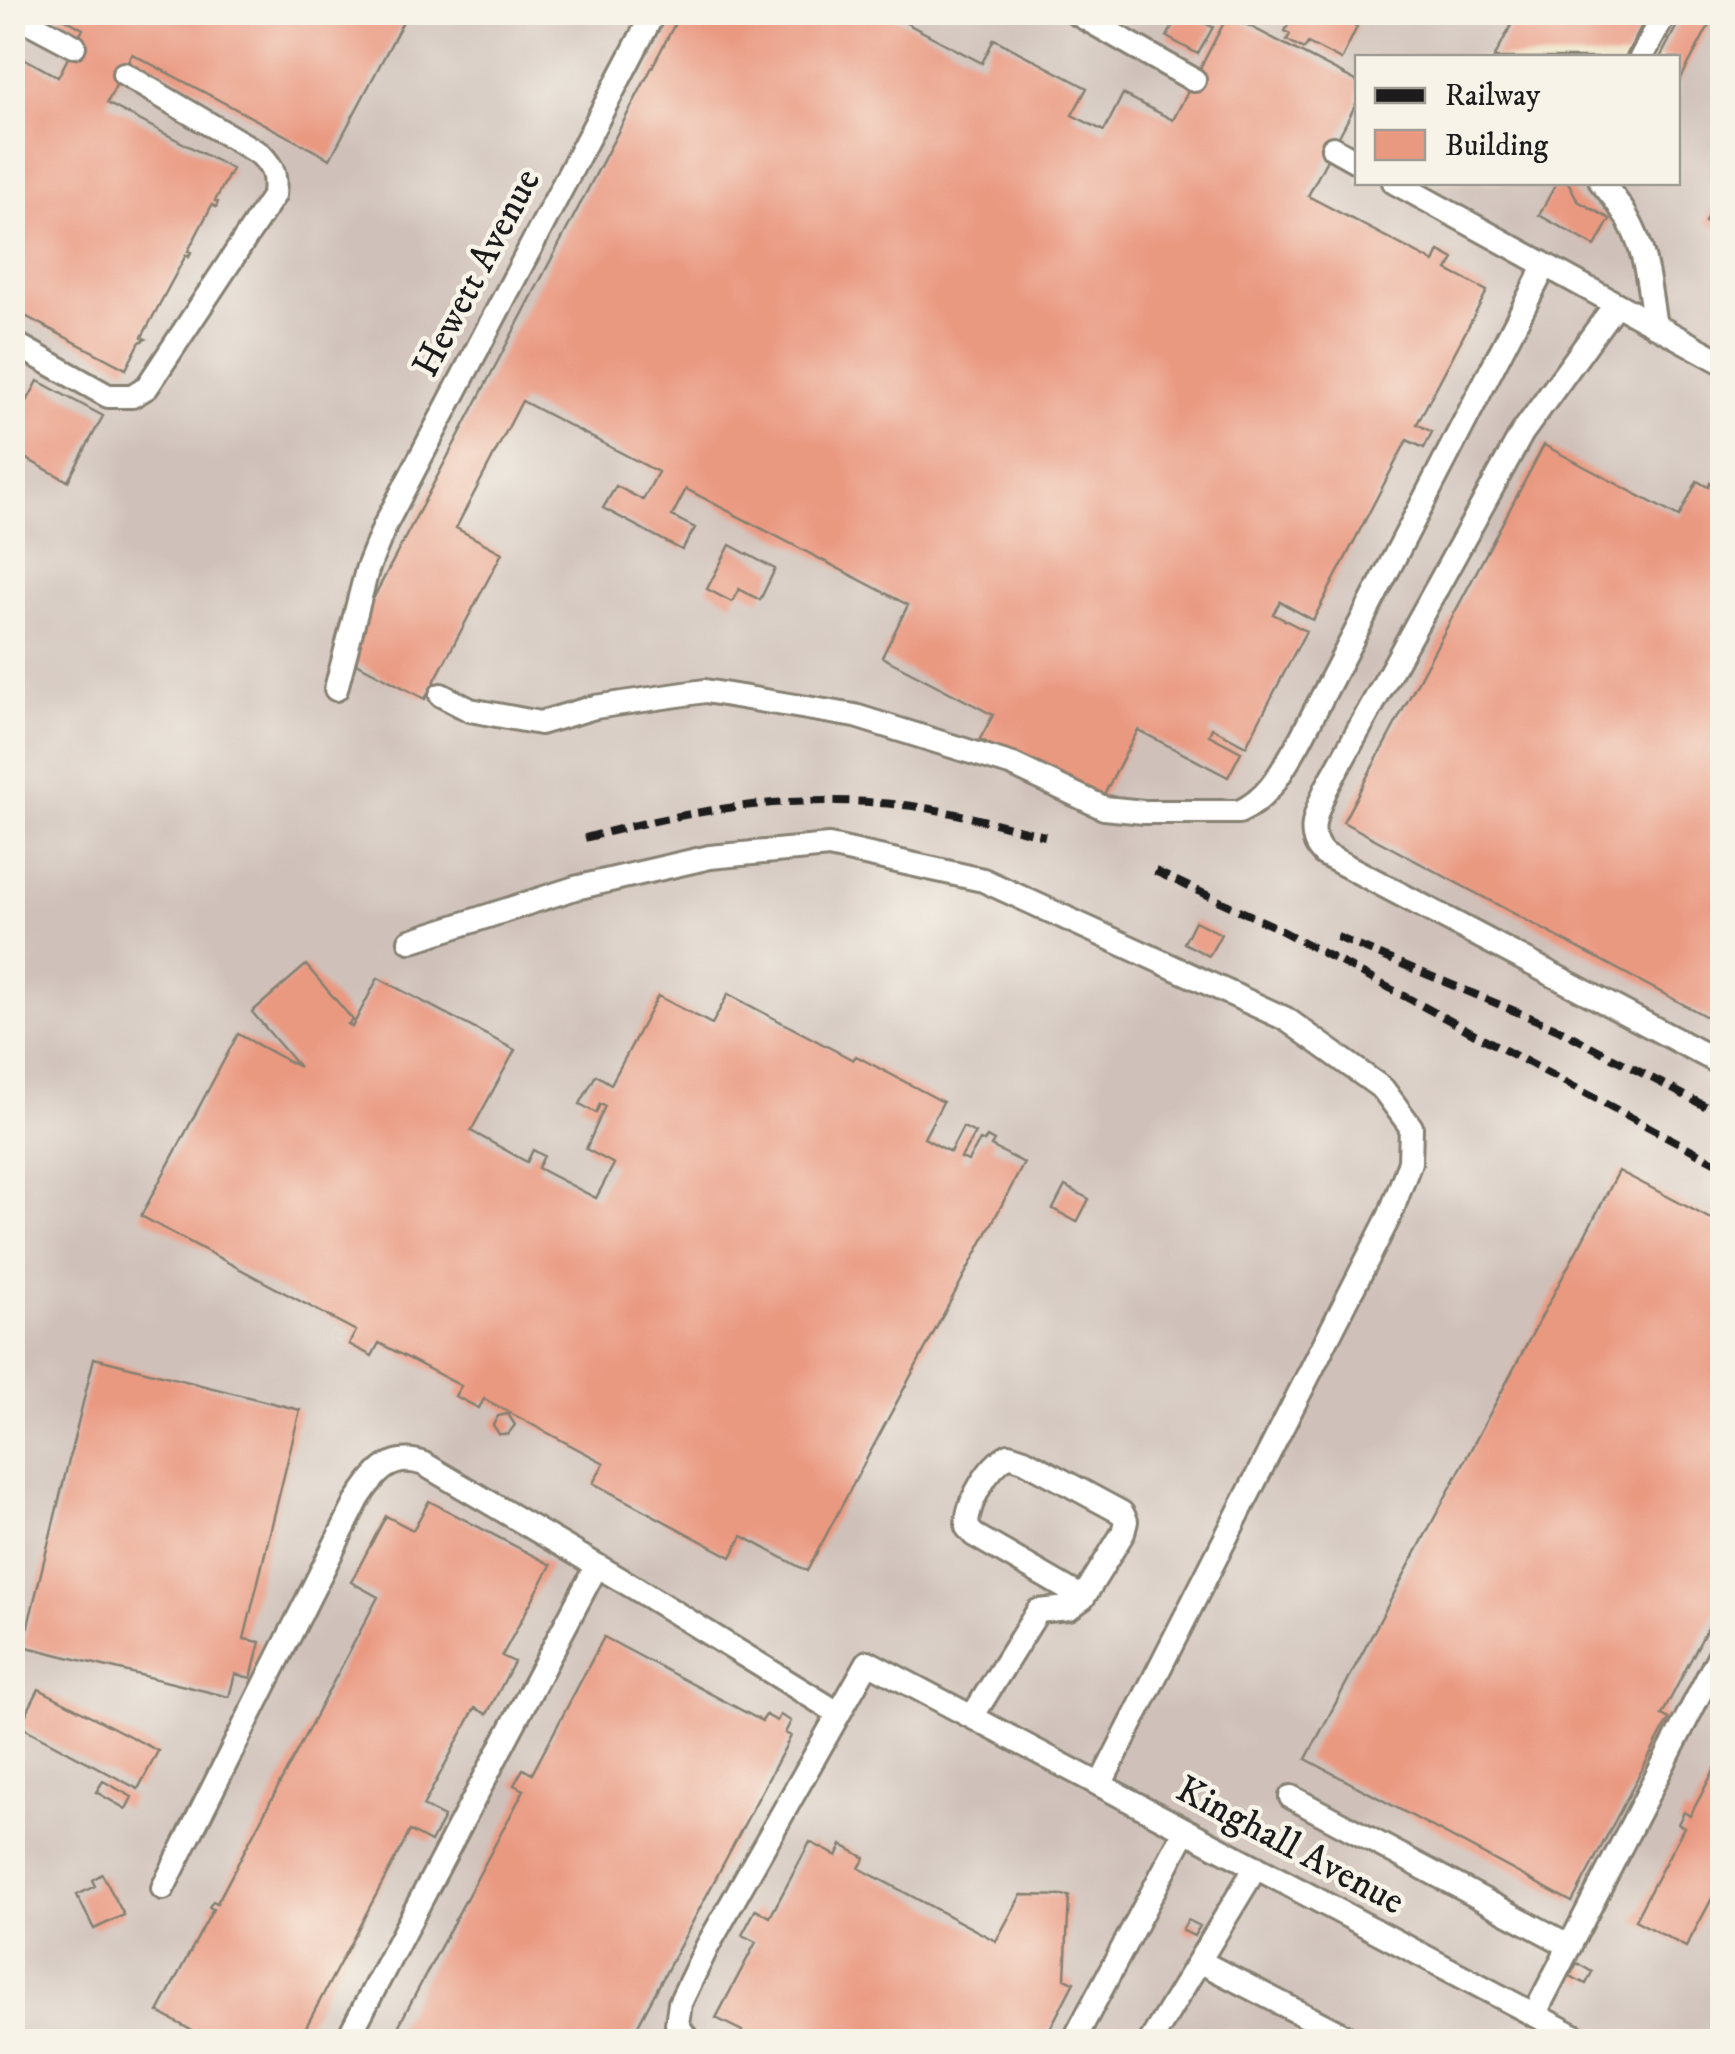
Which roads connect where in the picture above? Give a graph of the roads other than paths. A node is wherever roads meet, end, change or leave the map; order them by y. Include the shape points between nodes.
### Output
1 (654, 12) edge
2 (1074, 12) edge
3 (12, 13) edge
4 (1659, 15) edge
5 (74, 46) dead end
6 (1642, 55) edge
7 (124, 74) dead end
8 (1194, 80) dead end
9 (1332, 148) dead end
10 (1355, 160) edge
11 (1399, 185) edge
12 (1602, 185) edge
13 (1545, 266) junction
14 (1615, 305) junction
15 (1655, 326) junction
16 (12, 342) edge
17 (1722, 362) edge
18 (336, 689) dead end
19 (441, 695) dead end
20 (410, 941) dead end
21 (1722, 1064) edge
22 (596, 1567) junction
23 (1083, 1598) junction
24 (1722, 1650) edge
25 (838, 1714) junction
26 (967, 1714) junction
27 (1100, 1785) junction
28 (1292, 1797) dead end
29 (1185, 1831) junction
30 (1256, 1868) junction
31 (163, 1888) dead end
32 (1570, 1946) junction
33 (1199, 1960) junction
34 (1534, 2015) junction
35 (1579, 2040) edge
36 (346, 2042) edge
37 (689, 2042) edge
38 (1072, 2042) edge
39 (1150, 2042) edge
40 (1356, 2042) edge

1 - 18 lane, Hewett Avenue via 418,457 367,570
2 - 8 lane
3 - 5 lane
4 - 6 lane
7 - 16 lane via 260,154 272,166 274,195 147,387 132,396 108,396
9 - 10 lane
11 - 13 lane
12 - 15 lane via 1631,220 1642,248
13 - 14 lane
13 - 19 lane via 1299,742 1271,788 1239,812 1104,808 1012,765 855,716 705,691 595,707 540,723 470,710
14 - 15 lane
14 - 21 lane via 1522,433 1326,788 1313,836 1324,854
15 - 17 lane
20 - 27 lane via 575,888 710,857 829,846 983,880 1286,1020 1384,1088 1411,1128 1410,1162 1390,1215
22 - 25 lane
22 - 31 lane via 424,1464 394,1461 358,1499
22 - 36 lane
23 - 23 lane via 1124,1533 1122,1513 1008,1455 967,1514 967,1527
23 - 26 lane via 1069,1608 1038,1612
24 - 32 lane
25 - 26 lane, Kinghall Avenue via 868,1662
25 - 37 lane via 680,2003 677,2024
26 - 27 lane, Kinghall Avenue
27 - 29 lane, Kinghall Avenue
28 - 32 lane
29 - 30 lane, Kinghall Avenue
29 - 38 lane
30 - 33 lane
30 - 34 lane, Kinghall Avenue
32 - 34 lane
33 - 39 lane
33 - 40 lane
34 - 35 lane, Kinghall Avenue

